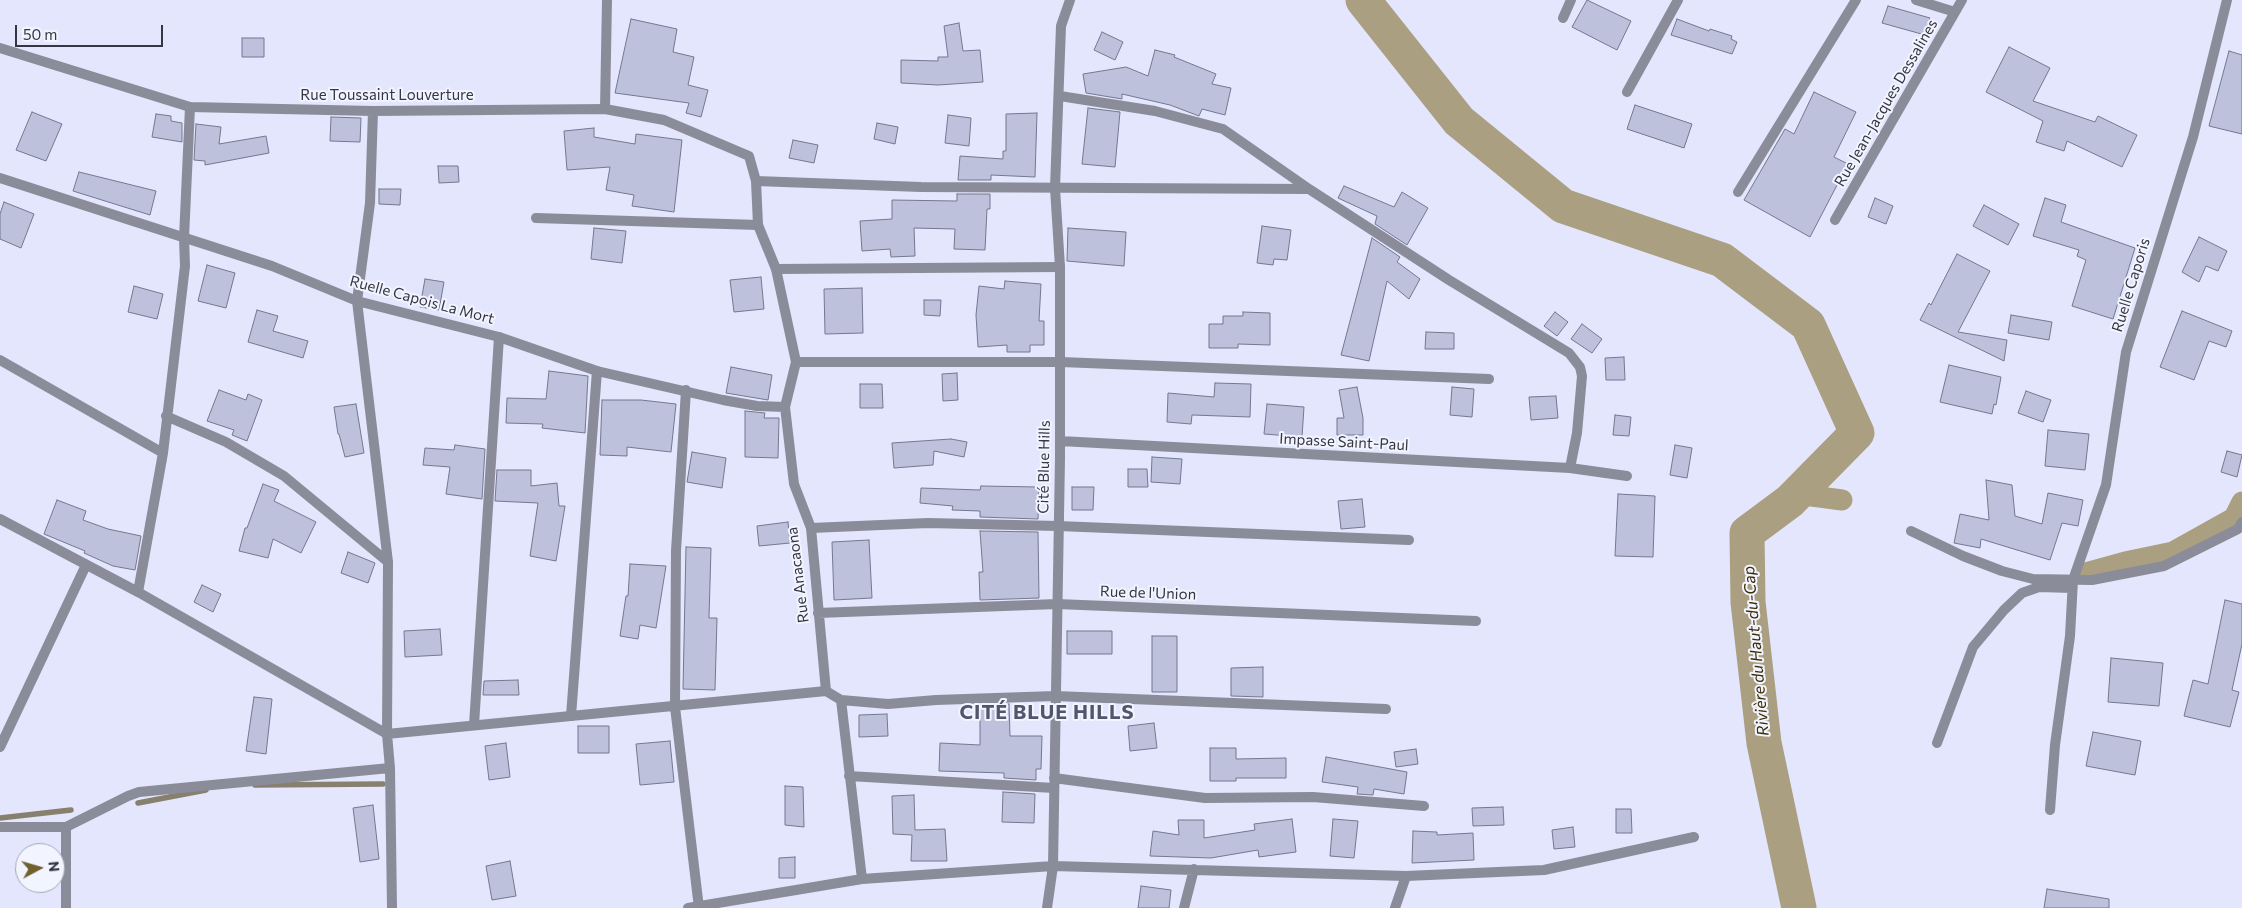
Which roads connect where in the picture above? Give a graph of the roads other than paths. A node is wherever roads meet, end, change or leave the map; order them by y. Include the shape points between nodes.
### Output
1 (607, 0) edge
2 (1070, 0) edge
3 (1571, 0) edge
4 (1678, 0) edge
5 (1856, 0) edge
6 (1916, 0) edge
7 (1962, 0) edge
8 (2227, 0) edge
9 (1956, 12) junction
10 (1563, 18) dead end
11 (0, 48) edge
12 (1626, 92) dead end
13 (1060, 96) junction
14 (190, 107) junction
15 (605, 109) junction
16 (372, 111) junction
17 (0, 178) edge
18 (756, 181) junction
19 (1055, 188) junction
20 (1309, 189) junction
21 (1738, 192) dead end
22 (536, 218) dead end
23 (1835, 220) dead end
24 (758, 225) junction
25 (184, 238) junction
26 (1060, 267) junction
27 (776, 269) junction
28 (357, 301) junction
29 (499, 337) junction
30 (0, 360) edge
31 (796, 362) junction
32 (1061, 362) junction
33 (597, 371) junction
34 (1488, 379) dead end
35 (686, 390) junction
36 (785, 407) junction
37 (166, 416) junction
38 (1060, 442) junction
39 (163, 453) junction
40 (1570, 468) junction
41 (1628, 476) dead end
42 (0, 519) edge
43 (2242, 522) edge
44 (1058, 526) junction
45 (810, 528) junction
46 (1912, 531) dead end
47 (1409, 540) dead end
48 (388, 562) junction
49 (86, 565) junction
50 (2072, 584) junction
51 (138, 592) junction
52 (1057, 604) junction
53 (818, 613) junction
54 (1476, 621) dead end
55 (826, 691) junction
56 (1056, 696) junction
57 (841, 700) junction
58 (675, 707) junction
59 (1386, 709) dead end
60 (571, 716) junction
61 (474, 725) junction
62 (387, 734) junction
63 (1937, 743) dead end
64 (0, 747) edge
65 (390, 768) junction
66 (849, 776) junction
67 (1054, 783) junction
68 (1424, 806) dead end
69 (2050, 810) dead end
70 (0, 827) edge
71 (66, 827) junction
72 (1694, 837) dead end
73 (1053, 866) junction
74 (1194, 869) junction
75 (1406, 876) junction
76 (862, 879) junction
77 (699, 907) edge
78 (66, 908) edge
79 (392, 908) edge
80 (688, 908) edge
81 (1047, 908) edge
82 (1184, 908) edge
83 (1395, 908) edge

1 - 15 street
2 - 13 street, Cité Blue Hills via 1060,26
3 - 10 street
4 - 12 street
5 - 21 street
6 - 9 street
7 - 9 street, Rue Jean-Jacques Dessalines
8 - 50 street, Ruelle Caporis via 2193,137 2126,352 2106,484
9 - 23 street, Rue Jean-Jacques Dessalines
11 - 14 street, Rue Toussaint Louverture
13 - 19 street, Cité Blue Hills
13 - 20 street via 1155,111 1223,129
14 - 16 street, Rue Toussaint Louverture
14 - 25 street
15 - 16 street, Rue Toussaint Louverture
15 - 18 street, Rue Toussaint Louverture via 664,120 720,142 749,156
16 - 28 street via 370,203
17 - 25 street, Ruelle Capois La Mort
18 - 19 street
18 - 24 street, Rue Toussaint Louverture
19 - 20 street
19 - 26 street, Cité Blue Hills
20 - 40 street via 1569,354 1580,367 1582,376
22 - 24 street
24 - 27 street, Rue Anacaona
25 - 28 street, Ruelle Capois La Mort via 272,266
25 - 37 street via 185,266
26 - 27 street
26 - 32 street, Cité Blue Hills
27 - 31 street, Rue Anacaona
28 - 29 street, Ruelle Capois La Mort
28 - 48 street
29 - 33 street, Ruelle Capois La Mort
29 - 61 street
30 - 39 street
31 - 32 street
31 - 36 street, Rue Anacaona
32 - 34 street
32 - 38 street, Cité Blue Hills
33 - 35 street, Ruelle Capois La Mort
33 - 60 street
35 - 36 street, Ruelle Capois La Mort via 757,406
35 - 58 street via 676,551
36 - 45 street, Rue Anacaona via 794,484
37 - 39 street
37 - 48 street via 226,442 284,476
38 - 40 street, Impasse Saint-Paul
38 - 44 street, Cité Blue Hills
39 - 51 street
40 - 41 street, Impasse Saint-Paul
42 - 49 street
43 - 50 street via 2238,529 2164,566
44 - 45 street via 928,523
44 - 47 street
44 - 52 street, Cité Blue Hills
45 - 53 street, Rue Anacaona
46 - 50 street via 2002,571
48 - 62 street
49 - 51 street
49 - 64 street
50 - 63 street via 2038,587 2022,594 2004,610 1973,647
50 - 69 street, Ruelle Caporis via 2070,636
51 - 62 street
52 - 53 street, Rue de l'Union
52 - 54 street, Rue de l'Union
52 - 56 street, Cité Blue Hills
53 - 55 street, Rue Anacaona
55 - 57 street
55 - 58 street
56 - 57 street via 888,704
56 - 59 street
56 - 67 street, Cité Blue Hills
57 - 66 street
58 - 60 street
58 - 77 street
60 - 61 street
61 - 62 street
62 - 65 street
65 - 71 street via 139,792
65 - 79 street
66 - 67 street
66 - 76 street
67 - 68 street via 1205,798 1313,797
67 - 73 street, Cité Blue Hills
70 - 71 street
71 - 78 street
72 - 75 street via 1544,870
73 - 74 street
73 - 76 street
73 - 81 street, Cité Blue Hills
74 - 75 street
74 - 82 street
75 - 83 street
76 - 77 street
77 - 80 street

